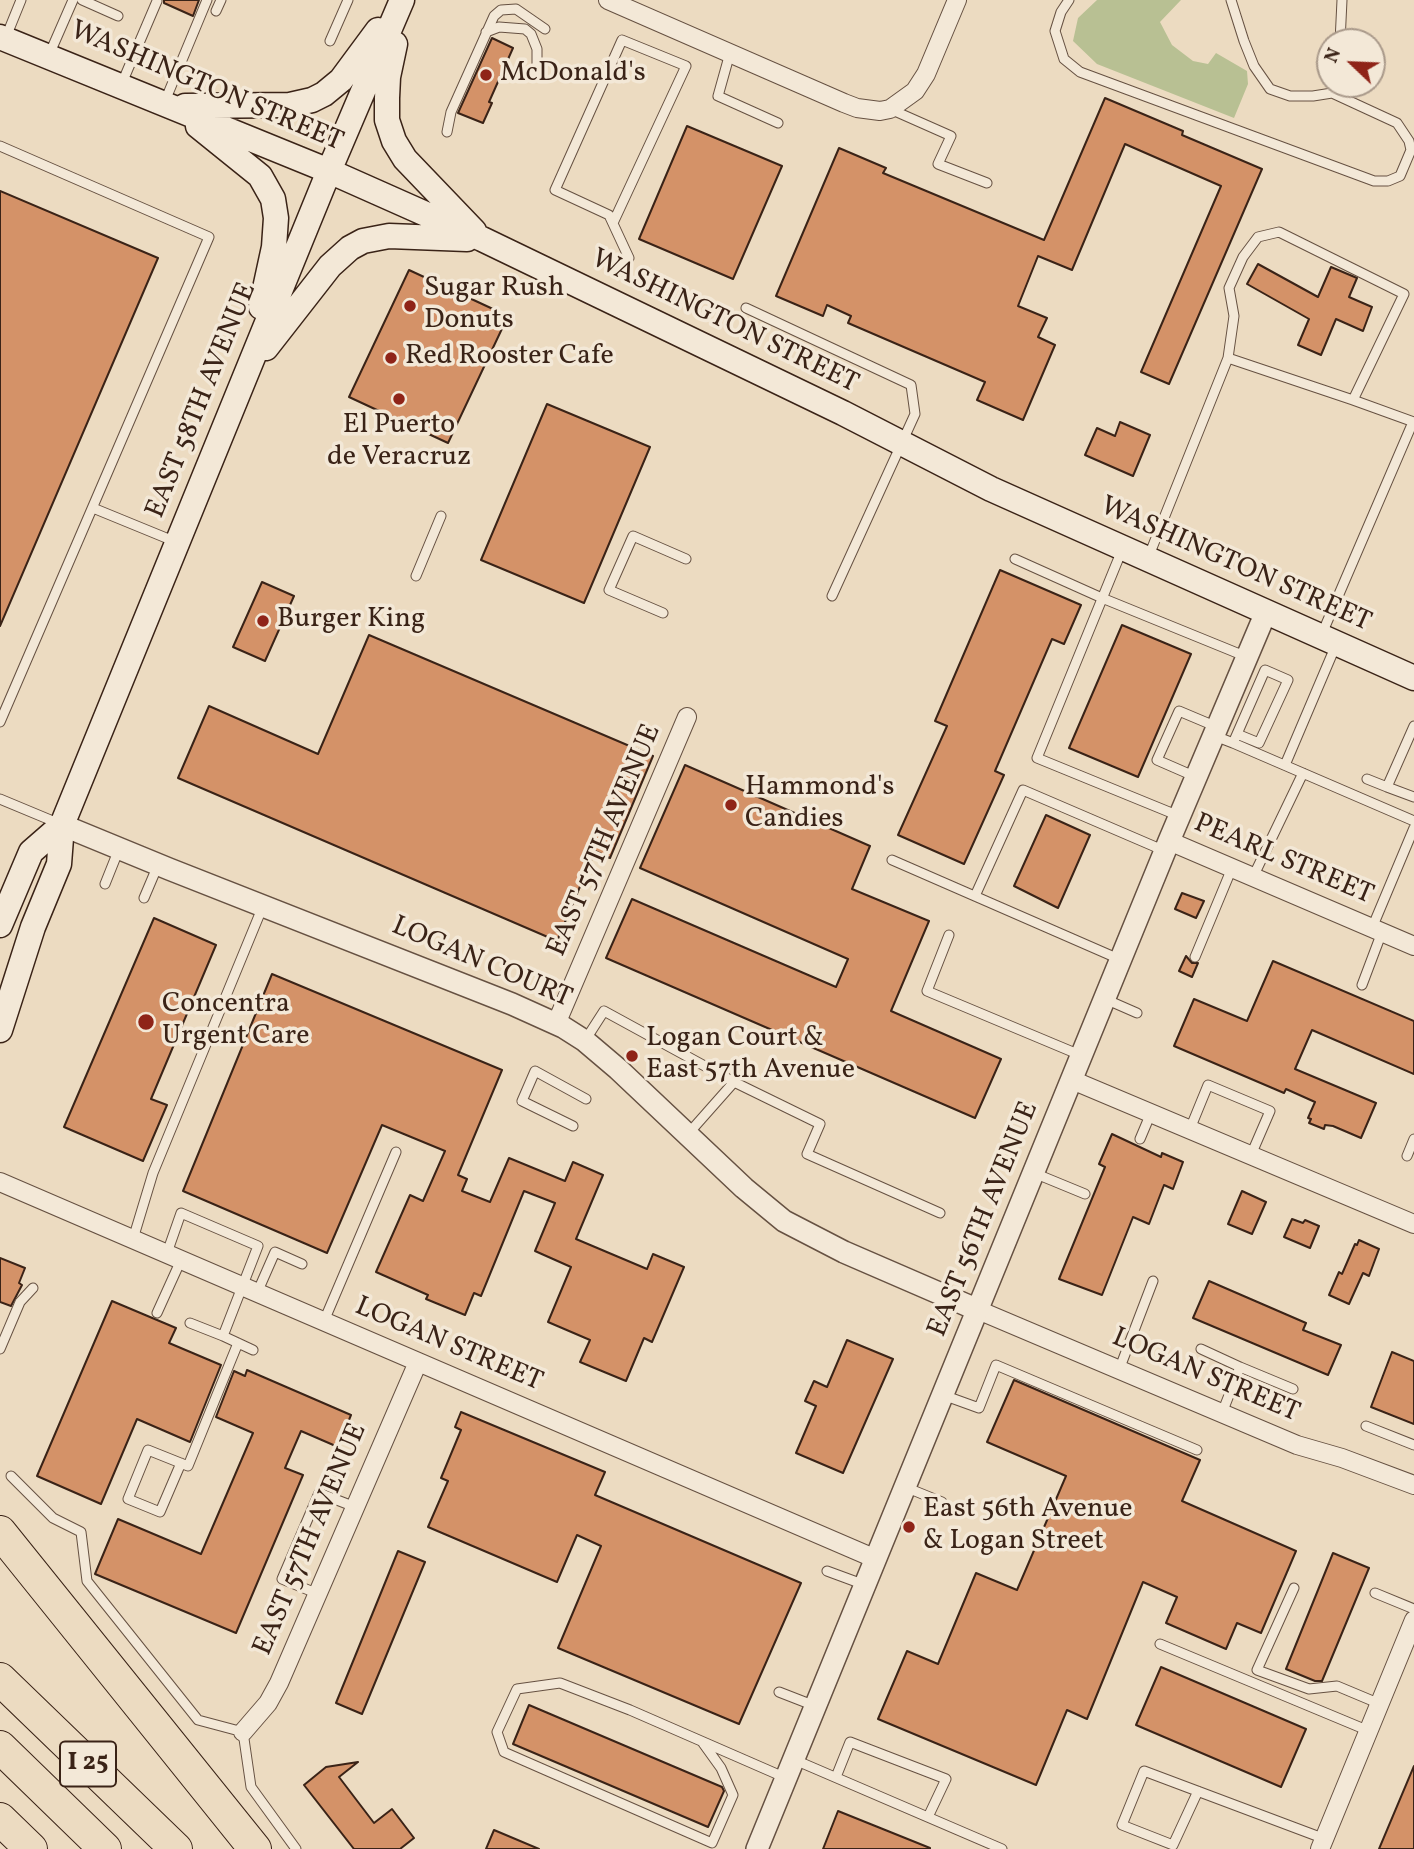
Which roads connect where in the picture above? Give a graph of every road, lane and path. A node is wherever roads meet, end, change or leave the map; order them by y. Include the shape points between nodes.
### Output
1 (21, 0) edge
2 (73, 0) edge
3 (82, 0) edge
4 (207, 0) edge
5 (221, 0) edge
6 (348, 0) edge
7 (402, 0) edge
8 (608, 0) edge
9 (1069, 0) edge
10 (1231, 0) edge
11 (1342, 0) edge
12 (157, 1) edge
13 (955, 1) edge
14 (216, 11) dead end
15 (118, 16) dead end
16 (1341, 28) edge
17 (545, 29) dead end
18 (486, 33) junction
19 (3, 38) edge
20 (330, 41) dead end
21 (730, 53) junction
22 (49, 55) junction
23 (537, 66) dead end
24 (121, 85) junction
25 (1316, 95) edge
26 (1351, 98) edge
27 (169, 104) junction
28 (890, 109) junction
29 (778, 123) dead end
30 (447, 132) dead end
31 (0, 146) edge
32 (330, 171) junction
33 (987, 183) dead end
34 (613, 223) junction
35 (482, 239) junction
36 (629, 258) dead end
37 (746, 308) dead end
38 (1228, 358) junction
39 (246, 375) junction
40 (1353, 400) junction
41 (1414, 422) edge
42 (903, 445) junction
43 (93, 508) junction
44 (441, 516) dead end
45 (177, 542) junction
46 (1122, 548) junction
47 (686, 559) dead end
48 (1015, 559) dead end
49 (1147, 560) junction
50 (416, 576) dead end
51 (832, 596) dead end
52 (1102, 598) junction
53 (1266, 612) junction
54 (663, 613) dead end
55 (1328, 641) junction
56 (1247, 657) junction
57 (1413, 675) edge
58 (687, 717) dead end
59 (0, 722) edge
60 (1414, 726) edge
61 (1225, 735) junction
62 (1285, 765) junction
63 (1303, 772) junction
64 (1196, 777) junction
65 (1367, 779) dead end
66 (1387, 787) junction
67 (1414, 797) edge
68 (0, 799) edge
69 (1179, 816) junction
70 (1414, 821) edge
71 (62, 825) junction
72 (1414, 828) edge
73 (1167, 846) junction
74 (119, 848) junction
75 (892, 860) dead end
76 (158, 865) junction
77 (1232, 868) junction
78 (1252, 877) junction
79 (105, 884) dead end
80 (975, 897) junction
81 (144, 898) dead end
82 (263, 906) junction
83 (0, 925) edge
84 (1377, 930) junction
85 (949, 935) dead end
86 (1414, 946) edge
87 (1195, 957) dead end
88 (1121, 959) junction
89 (1362, 985) dead end
90 (1105, 999) junction
91 (1137, 1013) dead end
92 (556, 1024) junction
93 (0, 1030) edge
94 (585, 1041) junction
95 (1081, 1056) junction
96 (1072, 1080) junction
97 (734, 1082) junction
98 (586, 1099) dead end
99 (1151, 1113) junction
100 (573, 1126) dead end
101 (1189, 1129) junction
102 (688, 1134) junction
103 (1140, 1139) dead end
104 (1414, 1139) edge
105 (397, 1152) dead end
106 (1251, 1155) junction
107 (1406, 1156) dead end
108 (1034, 1173) junction
109 (0, 1182) edge
110 (1085, 1194) dead end
111 (940, 1213) dead end
112 (1414, 1224) edge
113 (133, 1239) junction
114 (174, 1256) junction
115 (302, 1264) dead end
116 (1153, 1281) dead end
117 (33, 1289) dead end
118 (250, 1289) junction
119 (978, 1310) junction
120 (157, 1313) dead end
121 (324, 1321) junction
122 (190, 1323) dead end
123 (223, 1336) junction
124 (238, 1343) junction
125 (0, 1349) edge
126 (1202, 1349) dead end
127 (253, 1350) dead end
128 (418, 1362) junction
129 (1240, 1367) junction
130 (1119, 1370) junction
131 (1293, 1389) dead end
132 (943, 1395) junction
133 (1222, 1413) junction
134 (1366, 1426) dead end
135 (1414, 1445) edge
136 (1198, 1450) dead end
137 (181, 1463) junction
138 (10, 1476) dead end
139 (1414, 1485) edge
140 (905, 1487) junction
141 (942, 1502) dead end
142 (355, 1507) junction
143 (0, 1532) edge
144 (876, 1559) junction
145 (828, 1571) dead end
146 (865, 1585) junction
147 (1294, 1588) dead end
148 (1376, 1593) dead end
149 (318, 1594) junction
150 (1414, 1609) edge
151 (1414, 1620) edge
152 (1160, 1644) dead end
153 (0, 1679) edge
154 (779, 1692) dead end
155 (1380, 1704) junction
156 (815, 1706) junction
157 (1369, 1731) junction
158 (243, 1732) junction
159 (704, 1742) junction
160 (0, 1747) edge
161 (790, 1768) junction
162 (836, 1777) junction
163 (1198, 1791) junction
164 (928, 1817) junction
165 (0, 1819) edge
166 (1322, 1844) edge
167 (31, 1849) edge
168 (105, 1849) edge
169 (176, 1849) edge
170 (255, 1849) edge
171 (296, 1849) edge
172 (757, 1849) edge
173 (1003, 1849) edge

1 - 19 lane
2 - 22 lane
3 - 15 lane
4 - 27 lane
5 - 14 lane
6 - 20 lane
7 - 27 main road via 341,80 312,100 290,105
7 - 32 main road, EAST 58TH AVENUE
7 - 35 main road via 388,77 387,120 394,141 405,159
8 - 21 street
9 - 26 lane via 1055,31 1064,60 1080,72 1374,181 1400,176 1411,150 1409,141 1397,123
10 - 25 lane via 1254,66 1270,89 1290,96
11 - 16 lane
12 - 24 lane
13 - 28 street via 926,74 915,91
17 - 18 lane via 525,13 508,8 494,16
18 - 23 lane via 499,27 525,29 537,49
18 - 30 lane via 451,111
19 - 22 main road, WASHINGTON STREET
21 - 28 street via 857,108
21 - 29 lane via 718,96
22 - 24 main road, WASHINGTON STREET
24 - 27 main road, WASHINGTON STREET
27 - 32 main road, WASHINGTON STREET
27 - 39 main road via 260,176 273,199 274,247
28 - 33 lane via 951,136 938,164
31 - 43 lane via 209,237
32 - 35 main road, WASHINGTON STREET
32 - 39 main road, EAST 58TH AVENUE
34 - 34 lane via 609,215 555,190 622,40 686,66
34 - 36 lane
35 - 39 main road via 378,237 350,248 330,266
35 - 42 main road, WASHINGTON STREET
37 - 42 lane via 911,385 915,414
38 - 40 lane
38 - 40 lane via 1234,316 1229,288 1242,257 1258,237 1279,232 1404,294
38 - 49 lane
39 - 45 main road, EAST 58TH AVENUE
40 - 41 lane
41 - 55 lane
42 - 46 main road, WASHINGTON STREET
42 - 51 lane
43 - 45 lane
43 - 59 lane
44 - 50 lane
45 - 71 main road, EAST 58TH AVENUE
46 - 49 main road, WASHINGTON STREET
46 - 52 lane
47 - 54 lane via 633,536 609,590
48 - 52 lane
49 - 53 main road, WASHINGTON STREET
52 - 56 lane
52 - 69 lane via 1037,758
53 - 55 main road, WASHINGTON STREET
53 - 56 street, EAST 56TH AVENUE
55 - 57 main road, WASHINGTON STREET
55 - 62 lane
56 - 61 street, EAST 56TH AVENUE
58 - 92 street, EAST 57TH AVENUE
60 - 66 lane
61 - 61 lane via 1265,670 1288,680 1259,743
61 - 62 lane
61 - 64 street, EAST 56TH AVENUE
61 - 64 lane via 1179,711 1157,760
62 - 63 lane
63 - 70 lane
63 - 78 lane
64 - 69 street, EAST 56TH AVENUE
65 - 66 lane
66 - 67 lane
68 - 71 lane
69 - 73 street, EAST 56TH AVENUE
71 - 74 street, LOGAN COURT
71 - 83 main road, EAST 58TH AVENUE via 31,852
71 - 93 main road, EAST 58TH AVENUE via 59,864
72 - 84 lane
73 - 77 street, PEARL STREET
73 - 80 lane via 1023,790
73 - 88 street, EAST 56TH AVENUE
74 - 76 street, LOGAN COURT
74 - 79 lane
75 - 80 lane
76 - 81 lane
76 - 82 street, LOGAN COURT
77 - 78 street, PEARL STREET
77 - 87 lane
78 - 84 street, PEARL STREET
80 - 88 lane
82 - 92 street, LOGAN COURT
82 - 113 lane via 153,1173
84 - 86 street, PEARL STREET
84 - 89 lane
85 - 95 lane via 927,991
88 - 90 street, EAST 56TH AVENUE
90 - 91 lane
90 - 95 street, EAST 56TH AVENUE
92 - 94 street, LOGAN COURT
94 - 97 lane via 604,1011
94 - 102 street, LOGAN COURT
95 - 96 street, EAST 56TH AVENUE
96 - 99 street
96 - 108 street, EAST 56TH AVENUE
97 - 102 lane
97 - 111 lane via 820,1124 807,1154
98 - 100 lane via 535,1071 522,1101
99 - 101 street
99 - 103 lane
101 - 106 street
101 - 106 lane via 1208,1085 1270,1111
102 - 119 street, LOGAN COURT via 784,1221
104 - 107 lane
105 - 121 lane
106 - 112 street
108 - 110 lane
108 - 119 street, EAST 56TH AVENUE
109 - 113 street, LOGAN STREET
113 - 114 street, LOGAN STREET
114 - 118 street, LOGAN STREET
114 - 118 lane via 181,1213 258,1246
114 - 120 lane
115 - 118 lane via 275,1252
116 - 130 lane
117 - 125 lane via 20,1302
118 - 121 street, LOGAN STREET
118 - 123 lane
119 - 130 street, LOGAN STREET
119 - 132 street, EAST 56TH AVENUE
121 - 128 street, LOGAN STREET
122 - 123 lane
123 - 124 lane
124 - 127 lane
124 - 137 lane via 188,1466
126 - 129 lane
128 - 142 street, EAST 57TH AVENUE
128 - 144 street, LOGAN STREET
129 - 131 lane
129 - 133 lane
130 - 133 street, LOGAN STREET
132 - 136 lane via 979,1408 996,1365
132 - 140 street, EAST 56TH AVENUE
133 - 139 street, LOGAN STREET via 1297,1445
134 - 135 lane
137 - 137 lane via 148,1450 128,1499 160,1512
138 - 158 lane via 53,1518 81,1532 87,1581 198,1720
140 - 141 lane
140 - 144 street, EAST 56TH AVENUE
142 - 149 street, EAST 57TH AVENUE
142 - 149 lane via 319,1493 282,1579
143 - 170 highway
144 - 146 street, EAST 56TH AVENUE
145 - 146 lane
146 - 156 street, EAST 56TH AVENUE
147 - 155 lane via 1257,1670 1308,1689 1337,1686
148 - 150 lane
149 - 158 street, EAST 57TH AVENUE via 272,1697
151 - 155 street
152 - 157 lane
153 - 169 highway, I 25
154 - 156 lane
155 - 157 street
156 - 161 street, EAST 56TH AVENUE
157 - 166 street
158 - 171 lane via 251,1787
159 - 159 lane via 561,1683 517,1689 497,1732 504,1752 712,1843 733,1795
159 - 161 lane
160 - 168 highway
161 - 162 lane
161 - 172 street, EAST 56TH AVENUE
162 - 164 lane
162 - 164 lane via 849,1742 946,1779
163 - 163 lane via 1144,1771 1122,1825 1173,1845
163 - 166 lane
164 - 173 lane
165 - 167 highway

